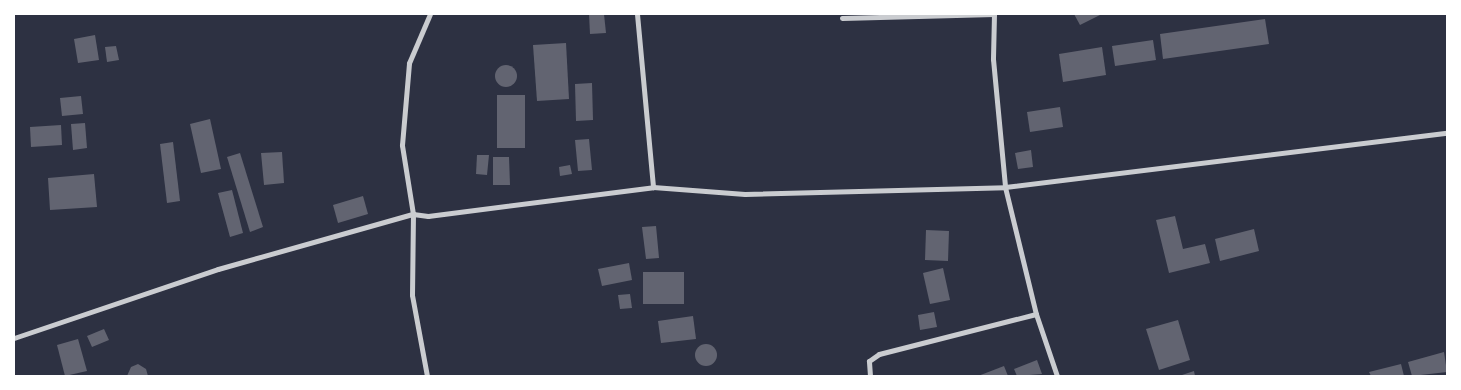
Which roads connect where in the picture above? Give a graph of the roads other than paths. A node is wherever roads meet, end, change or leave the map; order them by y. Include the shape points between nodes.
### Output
1 (430, 14) edge
2 (637, 14) edge
3 (994, 14) edge
4 (842, 18) dead end
5 (1447, 133) edge
6 (653, 187) junction
7 (1005, 187) junction
8 (413, 214) junction
9 (1036, 314) junction
10 (14, 338) edge
11 (427, 376) edge
12 (870, 376) edge
13 (1057, 376) edge

1 - 8 street via 409,63 404,118 402,145
2 - 6 street
3 - 4 street
3 - 7 street via 993,59
5 - 7 street
6 - 7 street via 745,194
6 - 8 street via 428,216
7 - 9 street
8 - 10 street via 218,269
8 - 11 street via 412,295
9 - 12 street via 880,354 869,361
9 - 13 street

